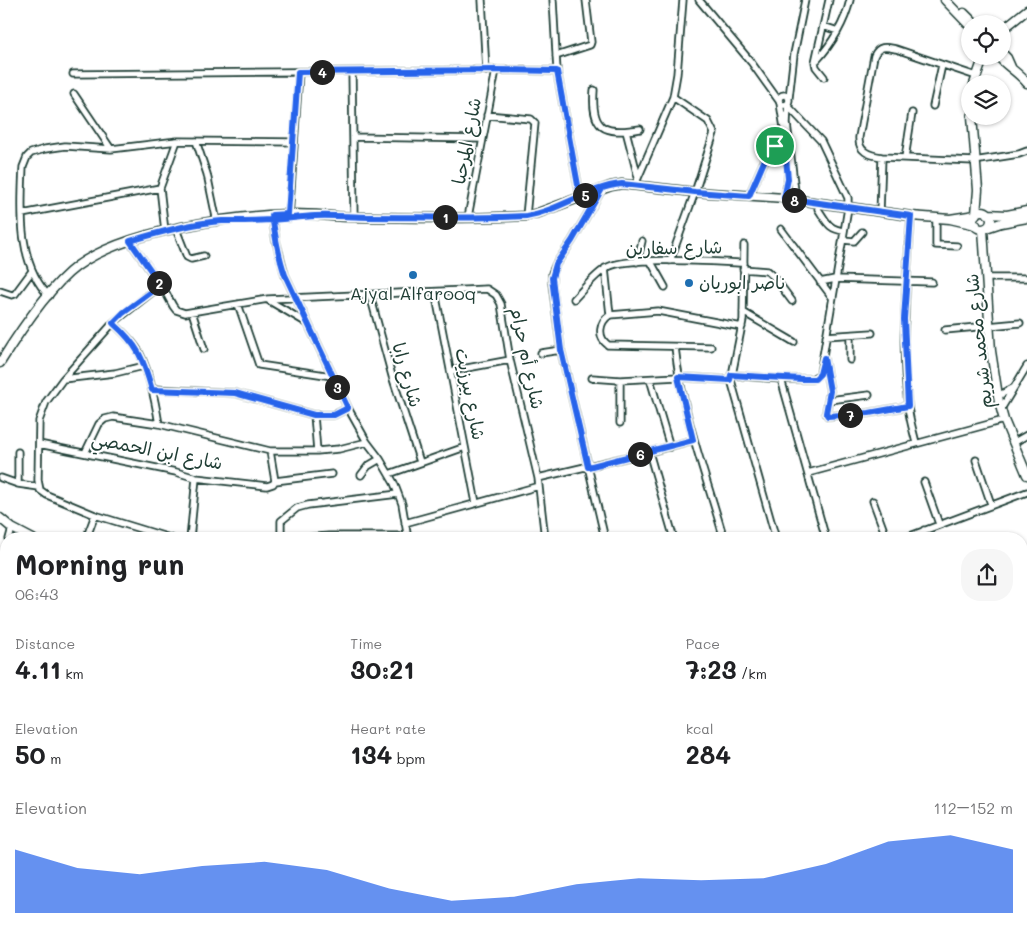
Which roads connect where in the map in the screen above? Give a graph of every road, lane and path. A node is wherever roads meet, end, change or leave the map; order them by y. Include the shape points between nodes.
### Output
1 (482, 0) edge
2 (553, 0) edge
3 (586, 0) edge
4 (683, 0) edge
5 (699, 0) edge
6 (805, 0) edge
7 (829, 0) edge
8 (850, 0) edge
9 (946, 0) edge
10 (952, 0) edge
11 (1027, 10) edge
12 (966, 15) edge
13 (961, 16) edge
14 (1011, 23) edge
15 (823, 26) junction
16 (838, 31) junction
17 (556, 56) junction
18 (815, 62) junction
19 (942, 65) junction
20 (1007, 65) edge
21 (1011, 67) joint
22 (486, 70) junction
23 (496, 70) junction
24 (557, 71) junction
25 (298, 72) junction
26 (352, 72) junction
27 (73, 74) dead end
28 (964, 75) edge
29 (824, 77) dead end
30 (1026, 80) edge
31 (766, 82) junction
32 (594, 90) dead end
33 (74, 94) dead end
34 (674, 97) junction
35 (786, 99) junction
36 (780, 102) junction
37 (933, 106) dead end
38 (912, 113) dead end
39 (488, 115) junction
40 (972, 125) edge
41 (640, 129) dead end
42 (626, 131) junction
43 (353, 137) junction
44 (784, 138) junction
45 (482, 139) junction
46 (178, 140) junction
47 (196, 141) junction
48 (294, 142) junction
49 (111, 149) junction
50 (1027, 151) edge
51 (882, 157) junction
52 (905, 158) junction
53 (974, 161) junction
54 (638, 177) junction
55 (635, 185) junction
56 (160, 188) junction
57 (602, 189) junction
58 (695, 192) junction
59 (580, 196) junction
60 (749, 196) junction
61 (784, 198) junction
62 (796, 200) junction
63 (848, 208) junction
64 (818, 209) dead end
65 (880, 212) junction
66 (1027, 212) edge
67 (22, 214) junction
68 (981, 214) junction
69 (291, 216) junction
70 (526, 216) junction
71 (911, 216) junction
72 (354, 217) junction
73 (468, 217) junction
74 (271, 218) junction
75 (936, 218) junction
76 (1027, 218) edge
77 (950, 219) junction
78 (219, 222) junction
79 (982, 227) junction
80 (176, 229) junction
81 (781, 229) dead end
82 (165, 231) junction
83 (844, 231) junction
84 (862, 232) dead end
85 (843, 240) junction
86 (130, 241) junction
87 (642, 241) dead end
88 (744, 245) dead end
89 (957, 246) dead end
90 (204, 256) dead end
91 (670, 261) junction
92 (637, 262) junction
93 (651, 262) junction
94 (744, 266) junction
95 (605, 268) junction
96 (32, 271) junction
97 (987, 278) junction
98 (1027, 278) edge
99 (835, 280) junction
100 (820, 282) junction
101 (906, 282) junction
102 (932, 282) dead end
103 (161, 285) junction
104 (665, 286) dead end
105 (0, 291) edge
106 (435, 292) junction
107 (370, 295) junction
108 (49, 296) junction
109 (832, 297) junction
110 (295, 298) junction
111 (268, 299) junction
112 (574, 299) dead end
113 (792, 301) dead end
114 (238, 304) junction
115 (192, 312) junction
116 (743, 312) junction
117 (610, 315) junction
118 (113, 323) junction
119 (1020, 323) dead end
120 (309, 324) junction
121 (990, 326) junction
122 (742, 327) junction
123 (945, 330) dead end
124 (872, 333) dead end
125 (850, 334) junction
126 (826, 336) junction
127 (794, 342) dead end
128 (675, 347) junction
129 (711, 347) dead end
130 (204, 349) dead end
131 (561, 350) junction
132 (541, 353) dead end
133 (824, 358) junction
134 (510, 360) junction
135 (850, 360) dead end
136 (0, 363) edge
137 (144, 366) junction
138 (1027, 366) edge
139 (451, 371) junction
140 (332, 376) junction
141 (678, 377) junction
142 (731, 377) junction
143 (592, 378) dead end
144 (63, 379) junction
145 (650, 379) junction
146 (781, 379) junction
147 (620, 380) junction
148 (1013, 388) junction
149 (152, 390) junction
150 (869, 395) dead end
151 (998, 396) junction
152 (829, 400) junction
153 (908, 406) junction
154 (348, 408) junction
155 (1001, 409) junction
156 (314, 415) junction
157 (1004, 420) junction
158 (620, 423) dead end
159 (159, 424) junction
160 (1027, 435) edge
161 (693, 440) junction
162 (367, 442) junction
163 (916, 442) junction
164 (1013, 443) junction
165 (39, 444) junction
166 (465, 447) junction
167 (670, 447) junction
168 (270, 451) junction
169 (318, 451) junction
170 (18, 452) dead end
171 (85, 452) junction
172 (649, 452) junction
173 (380, 459) junction
174 (976, 460) dead end
175 (420, 462) junction
176 (588, 467) junction
177 (808, 473) junction
178 (332, 474) dead end
179 (389, 474) junction
180 (361, 475) dead end
181 (1027, 475) edge
182 (1, 478) edge
183 (196, 478) junction
184 (538, 478) junction
185 (924, 482) dead end
186 (273, 483) junction
187 (18, 484) junction
188 (539, 486) junction
189 (39, 487) junction
190 (1027, 492) edge
191 (398, 494) junction
192 (873, 501) dead end
193 (476, 502) junction
194 (991, 504) junction
195 (95, 515) junction
196 (0, 518) edge
197 (405, 522) junction
198 (939, 524) junction
199 (12, 528) junction
200 (924, 530) joint
201 (11, 532) edge
202 (20, 532) edge
203 (89, 532) edge
204 (150, 532) edge
205 (191, 532) edge
206 (281, 532) edge
207 (406, 532) edge
208 (545, 532) edge
209 (603, 532) edge
210 (672, 532) edge
211 (722, 532) edge
212 (774, 532) edge
213 (824, 532) edge
214 (884, 532) edge
215 (919, 532) edge

1 - 22 street
2 - 17 street
3 - 17 street via 590,45
4 - 34 street
5 - 31 street
6 - 35 street
7 - 15 street
8 - 16 street
9 - 13 street
10 - 12 street
11 - 14 street
15 - 16 street
15 - 18 street
16 - 18 street
17 - 24 street
18 - 29 street
19 - 28 street
19 - 37 street
19 - 51 street via 884,46 875,54 859,142 861,149
20 - 21 street
21 - 30 street
22 - 23 street
22 - 26 street
23 - 24 street
23 - 39 street, شارع المرحبا
24 - 59 street
25 - 26 street
25 - 27 street
25 - 48 street
26 - 43 street
31 - 35 street
31 - 36 street
32 - 42 street via 594,110 602,127
33 - 49 street
34 - 54 street
34 - 58 street via 708,120 713,128 713,139
35 - 36 street via 780,96
35 - 62 street
35 - 63 street via 821,140 848,198
36 - 44 street
38 - 52 street
39 - 45 street, شارع المرحبا
39 - 70 street via 535,122
40 - 53 street
41 - 42 street
42 - 54 street
43 - 45 street
43 - 72 street
44 - 60 street via 766,157
44 - 61 street via 788,179
45 - 73 street, شارع المرحبا
46 - 47 street
46 - 49 street
46 - 56 street
47 - 48 street
47 - 78 street
48 - 69 street
49 - 67 street via 65,146 27,156 23,166
50 - 53 street
51 - 52 street
51 - 65 street
52 - 53 street
53 - 68 street
54 - 55 street
55 - 57 street
55 - 58 street
56 - 67 street
56 - 82 street
57 - 59 street
57 - 131 street via 552,273
58 - 60 street
58 - 91 street
59 - 70 street
60 - 61 street
61 - 62 street
62 - 63 street
63 - 65 street
63 - 83 street
64 - 83 street via 829,226
65 - 71 street
66 - 68 street
67 - 96 street
68 - 77 street
68 - 79 street via 974,219
68 - 79 street via 991,220
69 - 72 street
69 - 74 street
70 - 73 street
71 - 75 street
71 - 101 street
72 - 73 street
74 - 78 street
74 - 110 street via 285,275
75 - 77 street
75 - 89 street via 936,245
76 - 79 street
77 - 79 street
78 - 80 street
79 - 97 street, شارع محمد شريم
80 - 82 street
80 - 90 street via 186,258
81 - 100 street
82 - 86 street
83 - 85 street
84 - 85 street via 854,241
85 - 99 street
86 - 103 street
86 - 108 street via 79,265
87 - 92 street
88 - 94 street
91 - 93 street, شارع سفارين
91 - 94 street, شارع سفارين
92 - 93 street, شارع سفارين
92 - 95 street, شارع سفارين
93 - 104 street
94 - 113 street, شارع سفارين via 767,271
94 - 116 street
95 - 112 street
95 - 117 street, شارع سفارين
96 - 105 street via 15,294
96 - 108 street
97 - 98 street
97 - 121 street, شارع محمد شريم
99 - 100 street
99 - 101 street
99 - 109 street
100 - 109 street
101 - 102 street
101 - 153 street
103 - 115 street via 176,310
103 - 118 street
106 - 107 street, شارع أم حرام
106 - 134 street, شارع أم حرام via 487,289 494,292 501,304
106 - 139 street, شارع بيرزيت
107 - 110 street, شارع أم حرام
107 - 175 street, شارع رابا via 394,385
108 - 136 street
109 - 126 street
110 - 111 street, شارع أم حرام
110 - 120 street
111 - 114 street, شارع أم حرام
111 - 120 street
114 - 115 street, شارع أم حرام
114 - 140 street via 259,365
115 - 130 street
116 - 122 street
116 - 127 street
117 - 122 street via 658,312
117 - 128 street, شارع سفارين via 601,329 602,339 607,344
118 - 137 street via 135,346
118 - 144 street
119 - 121 street
120 - 140 street
121 - 123 street
121 - 151 street, شارع محمد شريم
122 - 142 street
124 - 125 street
125 - 126 street
125 - 135 street
126 - 133 street
128 - 129 street, شارع سفارين
128 - 141 street
131 - 132 street
131 - 176 street
133 - 146 street via 820,374 812,379
133 - 152 street
134 - 139 street
134 - 184 street, شارع أم حرام
137 - 144 street
137 - 149 street
138 - 148 street
139 - 166 street, شارع بيرزيت
140 - 154 street
141 - 142 street
141 - 145 street
141 - 161 street
142 - 146 street
142 - 212 street
143 - 147 street
144 - 165 street via 41,411
145 - 147 street
145 - 167 street
146 - 177 street
147 - 158 street
148 - 151 street
148 - 155 street
149 - 156 street via 235,393
149 - 159 street
150 - 152 street
151 - 155 street, شارع محمد شريم
152 - 153 street via 826,413 830,417
153 - 163 street
154 - 156 street via 334,415
154 - 162 street
155 - 157 street, شارع محمد شريم
156 - 169 street
157 - 163 street
157 - 164 street, شارع محمد شريم
159 - 168 street
159 - 171 street via 109,417 99,424
160 - 164 street
161 - 167 street
161 - 211 street
162 - 169 street
162 - 173 street
163 - 177 street
164 - 181 street, شارع محمد شريم
165 - 171 street, شارع ابن الحمصي
165 - 189 street
166 - 175 street
166 - 193 street, شارع بيرزيت
167 - 172 street
168 - 169 street
168 - 186 street
170 - 187 street
171 - 183 street, شارع ابن الحمصي
172 - 176 street
172 - 210 street
173 - 179 street
173 - 180 street
174 - 194 street
175 - 179 street
176 - 184 street
176 - 209 street
177 - 213 street
178 - 186 street, شارع ابن الحمصي
179 - 191 street
182 - 187 street
183 - 186 street, شارع ابن الحمصي
183 - 205 street
184 - 188 street, شارع أم حرام
185 - 198 street
187 - 189 street
188 - 193 street
188 - 208 street, شارع أم حرام
189 - 195 street via 47,496
190 - 194 street
191 - 197 street
191 - 206 street via 303,506 283,518
192 - 214 street
193 - 197 street
194 - 198 street
195 - 203 street
195 - 204 street
196 - 199 street
197 - 207 street
198 - 200 street
199 - 201 street
199 - 202 street
200 - 215 street

